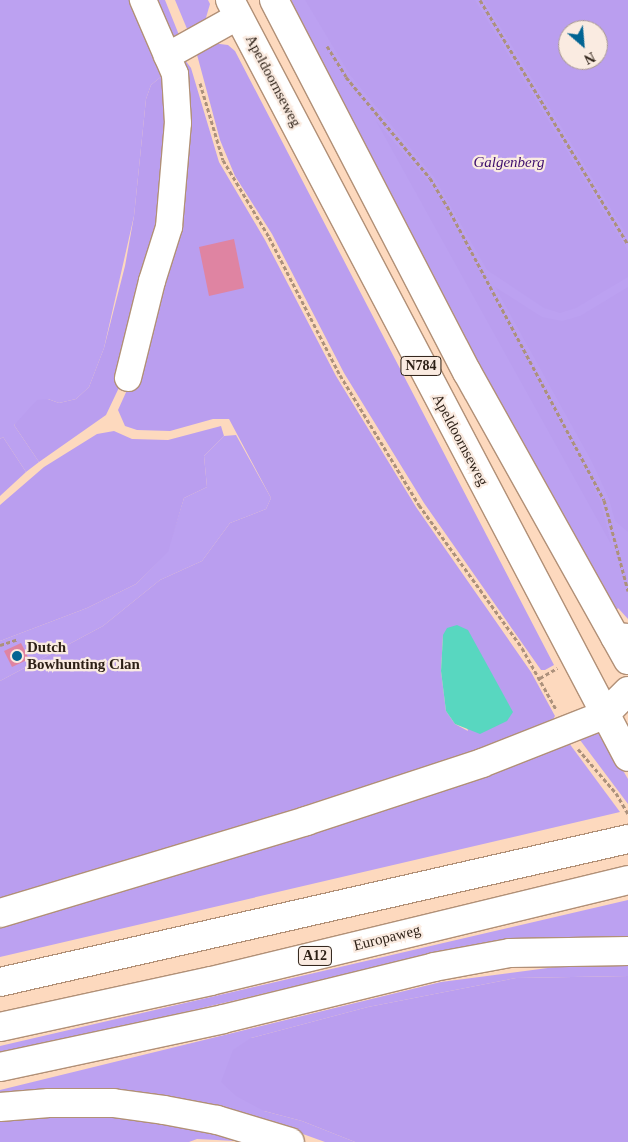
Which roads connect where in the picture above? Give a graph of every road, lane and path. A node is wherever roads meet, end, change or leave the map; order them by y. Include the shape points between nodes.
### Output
1 (144, 0) edge
2 (274, 0) edge
3 (480, 0) edge
4 (234, 8) edge
5 (323, 41) dead end
6 (178, 50) junction
7 (628, 244) edge
8 (128, 378) dead end
9 (627, 582) edge
10 (628, 591) edge
11 (18, 640) dead end
12 (0, 645) edge
13 (624, 645) edge
14 (540, 678) dead end
15 (628, 691) edge
16 (604, 715) junction
17 (628, 757) edge
18 (619, 841) edge
19 (628, 880) edge
20 (0, 913) edge
21 (628, 951) edge
22 (0, 982) edge
23 (0, 1027) edge
24 (0, 1068) edge
25 (0, 1107) edge
26 (290, 1142) edge

1 - 6 street
2 - 13 main road, N784 via 467,372
3 - 7 path
4 - 6 street, Apeldoornseweg
4 - 16 main road, Apeldoornseweg / N784
5 - 9 path via 346,77 430,178 448,206 604,500
6 - 8 street via 175,74 178,123 169,226
6 - 14 path via 223,160 273,245 340,375 419,505
9 - 10 path
11 - 12 path
15 - 16 main road
16 - 17 main road, Apeldoornseweg / N784
16 - 20 main road via 482,763 306,821
18 - 22 main road
19 - 23 main road, Europaweg / A12 via 210,981
21 - 24 main road via 510,953 434,966 223,1019
25 - 26 main road via 48,1103 130,1105 217,1120

